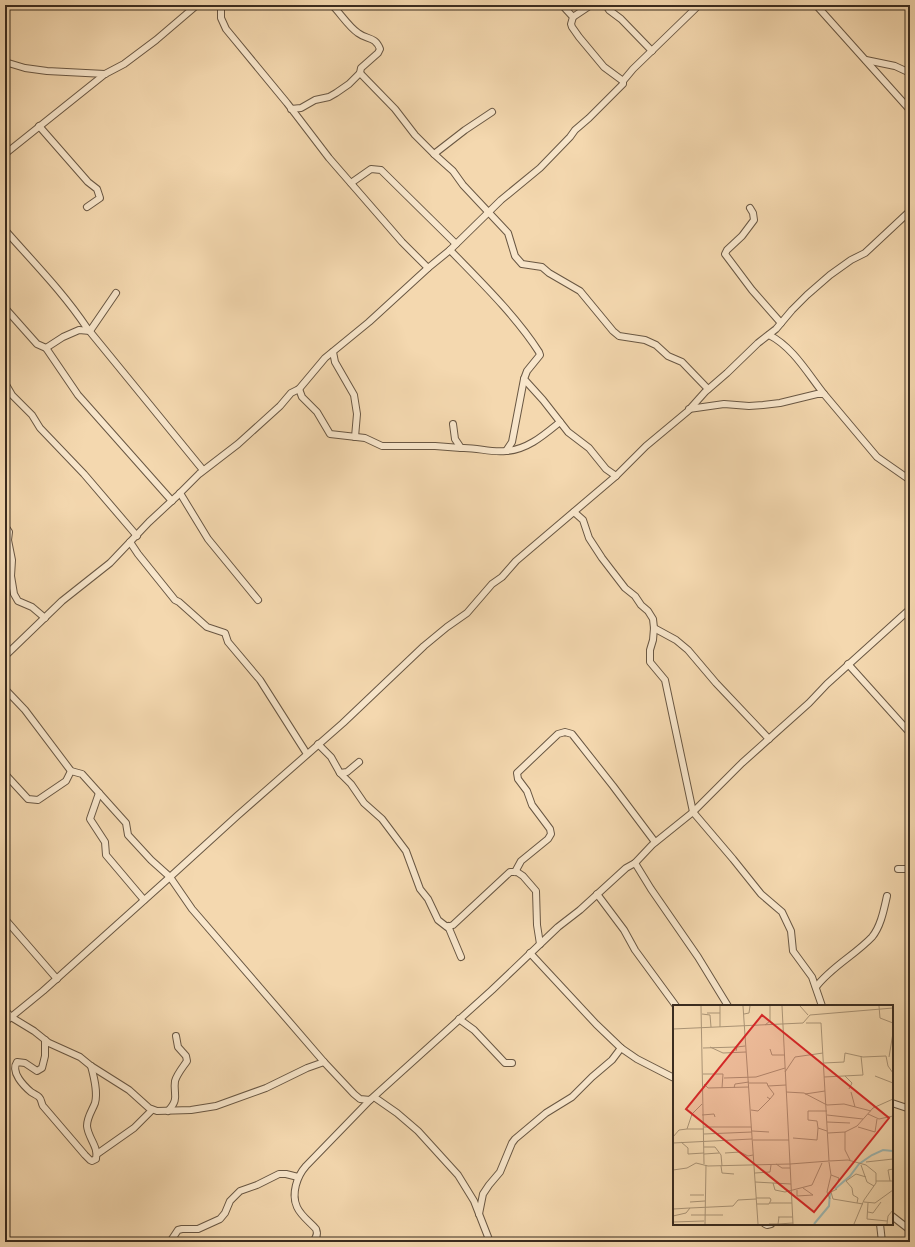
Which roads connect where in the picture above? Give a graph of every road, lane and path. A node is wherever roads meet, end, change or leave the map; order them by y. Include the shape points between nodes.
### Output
1 (197, 5) edge
2 (221, 5) edge
3 (332, 5) edge
4 (562, 5) edge
5 (591, 5) edge
6 (606, 5) edge
7 (699, 5) edge
8 (816, 5) edge
9 (573, 17) junction
10 (652, 51) junction
11 (866, 60) junction
12 (5, 62) edge
13 (360, 73) junction
14 (910, 73) edge
15 (105, 74) junction
16 (623, 81) junction
17 (291, 109) junction
18 (910, 110) edge
19 (492, 112) dead end
20 (39, 126) junction
21 (5, 154) edge
22 (434, 154) junction
23 (351, 183) junction
24 (87, 207) dead end
25 (750, 208) dead end
26 (910, 211) edge
27 (489, 212) junction
28 (5, 230) edge
29 (456, 244) junction
30 (450, 250) junction
31 (428, 268) junction
32 (116, 293) dead end
33 (5, 308) edge
34 (781, 323) junction
35 (90, 331) junction
36 (770, 335) junction
37 (46, 348) junction
38 (333, 352) junction
39 (524, 379) junction
40 (5, 383) edge
41 (299, 389) junction
42 (708, 389) junction
43 (824, 394) junction
44 (689, 409) junction
45 (560, 422) junction
46 (453, 424) dead end
47 (355, 437) junction
48 (461, 448) junction
49 (506, 451) junction
50 (203, 470) junction
51 (616, 476) junction
52 (910, 480) edge
53 (180, 493) junction
54 (172, 501) junction
55 (574, 512) junction
56 (5, 526) edge
57 (137, 536) junction
58 (130, 542) junction
59 (258, 600) dead end
60 (910, 609) edge
61 (45, 618) junction
62 (654, 628) junction
63 (5, 656) edge
64 (848, 664) junction
65 (5, 689) edge
66 (910, 734) edge
67 (769, 739) junction
68 (318, 744) junction
69 (307, 754) junction
70 (359, 762) dead end
71 (71, 771) junction
72 (340, 773) junction
73 (5, 774) edge
74 (99, 793) junction
75 (693, 812) junction
76 (656, 842) junction
77 (635, 863) junction
78 (898, 869) dead end
79 (910, 869) edge
80 (515, 872) junction
81 (170, 877) junction
82 (597, 894) junction
83 (887, 896) dead end
84 (144, 900) junction
85 (5, 919) edge
86 (448, 926) junction
87 (540, 944) junction
88 (530, 953) junction
89 (461, 957) dead end
90 (57, 979) junction
91 (816, 987) junction
92 (675, 1005) edge
93 (727, 1005) edge
94 (822, 1005) edge
95 (5, 1010) edge
96 (11, 1017) junction
97 (459, 1020) junction
98 (5, 1022) edge
99 (176, 1036) dead end
100 (45, 1040) junction
101 (621, 1048) junction
102 (324, 1062) junction
103 (512, 1063) dead end
104 (91, 1066) junction
105 (673, 1077) edge
106 (372, 1099) junction
107 (893, 1103) edge
108 (910, 1109) edge
109 (152, 1110) junction
110 (168, 1111) junction
111 (97, 1154) junction
112 (298, 1177) junction
113 (479, 1214) junction
114 (893, 1217) edge
115 (880, 1225) edge
116 (910, 1230) edge
117 (170, 1242) edge
118 (312, 1242) edge
119 (490, 1242) edge
120 (882, 1242) edge

1 - 15 street via 147,48
2 - 17 street via 221,18 226,29
3 - 13 street via 358,34 378,44 378,53 361,68
4 - 9 street
5 - 9 street
6 - 10 street
7 - 10 street
8 - 11 street
9 - 16 street via 571,24 579,37 604,67
10 - 16 street
11 - 14 street via 895,66
11 - 18 street
12 - 15 street via 46,71
13 - 17 street via 349,84 329,96 301,108
13 - 22 street
15 - 20 street
16 - 27 street via 623,84 540,168
17 - 23 street
19 - 22 street
20 - 21 street
20 - 24 street via 97,189 100,198
22 - 27 street via 453,171
23 - 29 street via 371,169 380,170
23 - 31 street
25 - 34 street via 754,220 725,254
26 - 34 street via 865,253 830,275 798,303
27 - 29 street
27 - 42 street via 508,233 515,256 522,264 542,267 580,291 619,336 645,340 656,345 668,356 682,362
28 - 35 street
29 - 30 street
30 - 31 street
30 - 39 street via 520,326 539,352 540,355
31 - 38 street
32 - 35 street
33 - 37 street via 37,344
34 - 36 street
35 - 37 street via 79,330
35 - 50 street
36 - 42 street
36 - 43 street via 781,342
37 - 54 street via 78,395
38 - 41 street
38 - 47 street via 335,362 354,395 357,414
39 - 45 street
39 - 49 street via 512,442
40 - 57 street via 12,395
41 - 47 street via 302,397 317,412 329,434
41 - 50 street via 291,392 278,409
42 - 44 street
43 - 44 street via 763,405 724,404
43 - 52 street via 877,457
44 - 51 street
45 - 49 street via 526,446
45 - 51 street
46 - 48 street via 454,439
47 - 48 street via 382,446
48 - 49 street
50 - 53 street
51 - 55 street
53 - 54 street
53 - 59 street via 208,539
54 - 57 street
55 - 62 street via 583,520 589,538 602,558 625,588 650,614
55 - 68 street via 516,561 492,584 468,613 424,646
56 - 61 street via 9,532 14,594 18,601 32,607
57 - 58 street
58 - 61 street via 110,563
58 - 69 street via 175,600 207,627 225,633 228,642 260,680
60 - 64 street
61 - 63 street
62 - 67 street via 688,650
62 - 75 street via 650,662 665,680
64 - 66 street
64 - 67 street
65 - 71 street via 25,710
67 - 75 street
68 - 69 street
68 - 72 street via 331,757
69 - 81 street
70 - 72 street via 347,772
71 - 73 street via 66,781 38,800 28,799
71 - 74 street via 82,774
72 - 86 street via 364,803 382,819 406,851 420,889 438,920
74 - 81 street via 126,823 128,835
74 - 84 street via 90,819 105,842 106,855
75 - 76 street
75 - 91 street via 761,894 782,912 791,931 793,951 812,977
76 - 77 street
76 - 80 street via 572,734 564,732 558,734 517,773 532,806 551,834 521,862
77 - 82 street
77 - 93 street
78 - 79 street
80 - 86 street via 510,872 453,926
80 - 87 street via 523,876 536,891
81 - 84 street
81 - 102 street via 192,909
82 - 87 street
82 - 92 street
83 - 91 street via 880,922 872,936
84 - 90 street
85 - 90 street
86 - 89 street
87 - 88 street
88 - 97 street
88 - 101 street
90 - 96 street
91 - 94 street
95 - 96 street
96 - 98 street
96 - 100 street
97 - 103 street via 474,1030 505,1064
97 - 106 street
99 - 110 street via 178,1047 187,1061 177,1076 176,1101
100 - 104 street via 80,1057
100 - 111 street via 42,1068 37,1071 25,1063 17,1062 16,1074 39,1097 43,1106 90,1160 96,1159
101 - 105 street
101 - 113 street via 612,1060 572,1097 546,1113 515,1139 500,1172 483,1194
102 - 106 street via 360,1099
102 - 110 street via 266,1088 216,1106
104 - 109 street via 126,1088
104 - 111 street via 95,1082 95,1103 89,1115 87,1128
106 - 112 street
106 - 113 street via 397,1113 418,1130 458,1175
107 - 108 street
109 - 110 street
109 - 111 street via 134,1128
112 - 117 street via 279,1174 240,1191 230,1201 220,1219 198,1229 178,1230
112 - 118 street via 295,1200 297,1207 316,1229 317,1238
113 - 119 street
114 - 116 street
115 - 120 street

